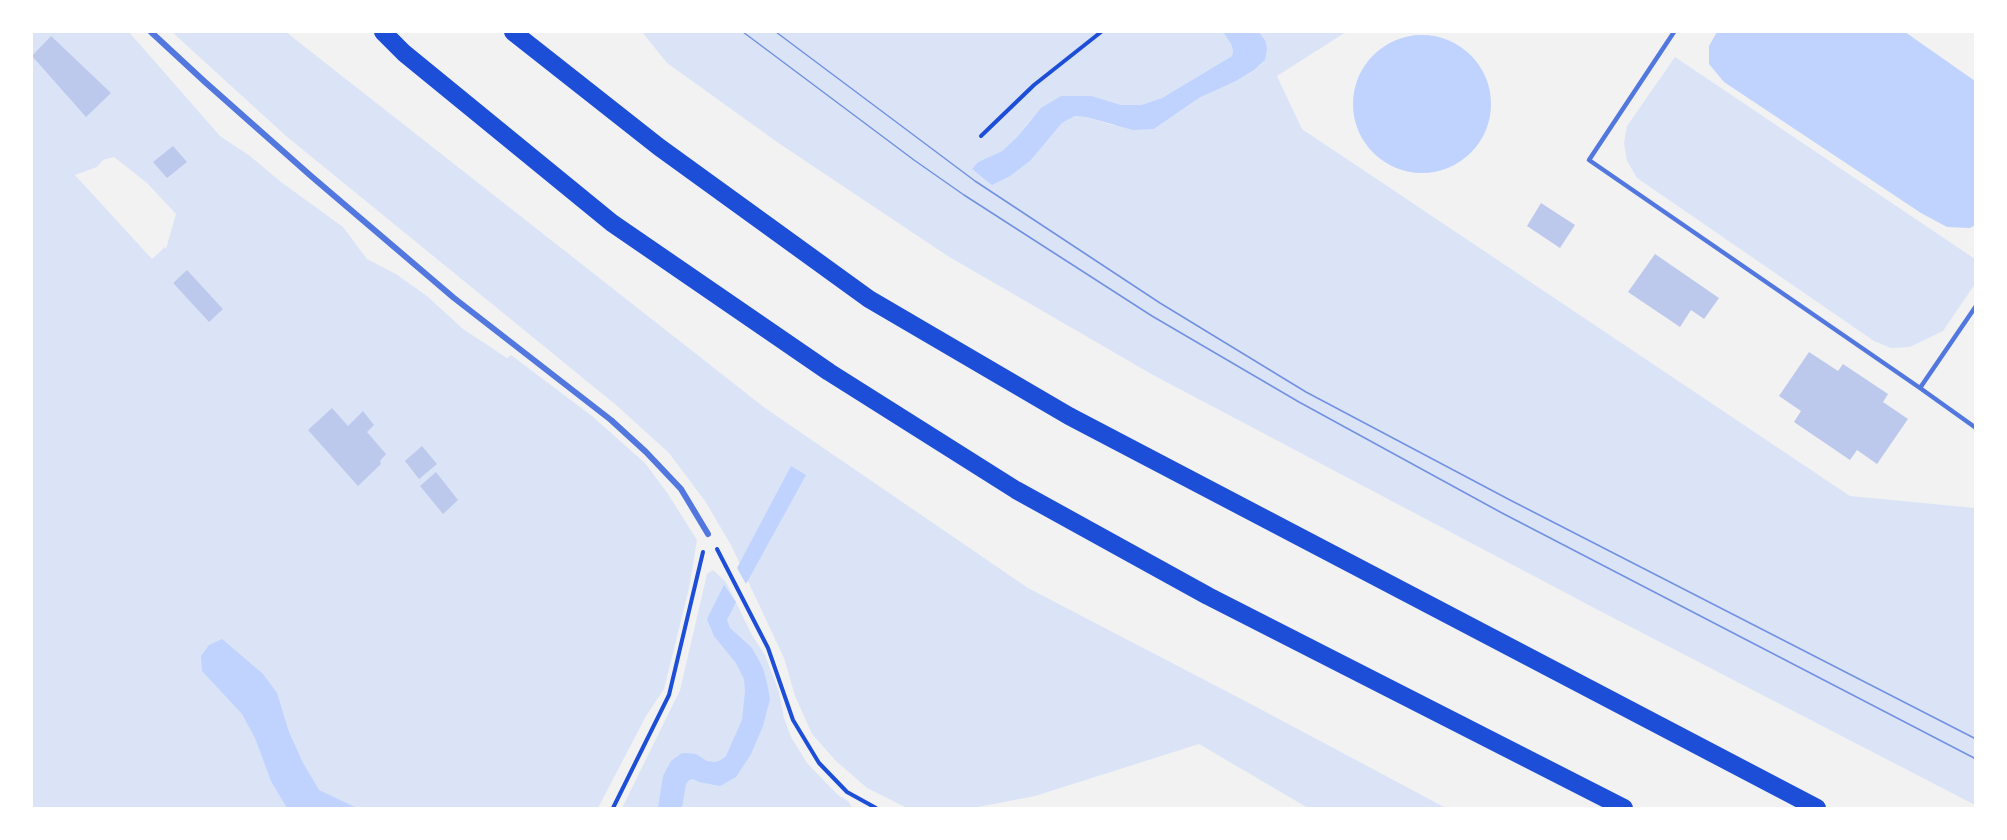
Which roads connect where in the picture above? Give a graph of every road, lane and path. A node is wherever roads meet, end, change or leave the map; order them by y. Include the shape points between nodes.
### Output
1 (151, 32) edge
2 (383, 32) edge
3 (513, 32) edge
4 (1101, 32) edge
5 (1674, 32) edge
6 (981, 136) dead end
7 (1976, 306) edge
8 (1920, 388) junction
9 (1976, 428) edge
10 (708, 534) junction
11 (613, 808) edge
12 (876, 808) edge
13 (1624, 808) edge
14 (1817, 808) edge

1 - 10 street via 445,290 611,420 681,489
2 - 13 highway via 612,223 829,372 1016,490 1208,596
3 - 14 highway via 659,147 869,299 1069,416
4 - 6 path via 1035,85
5 - 8 lane via 1589,160
7 - 8 lane
8 - 9 lane
10 - 11 path via 669,695
10 - 12 path via 768,648 793,720 819,762 847,792

